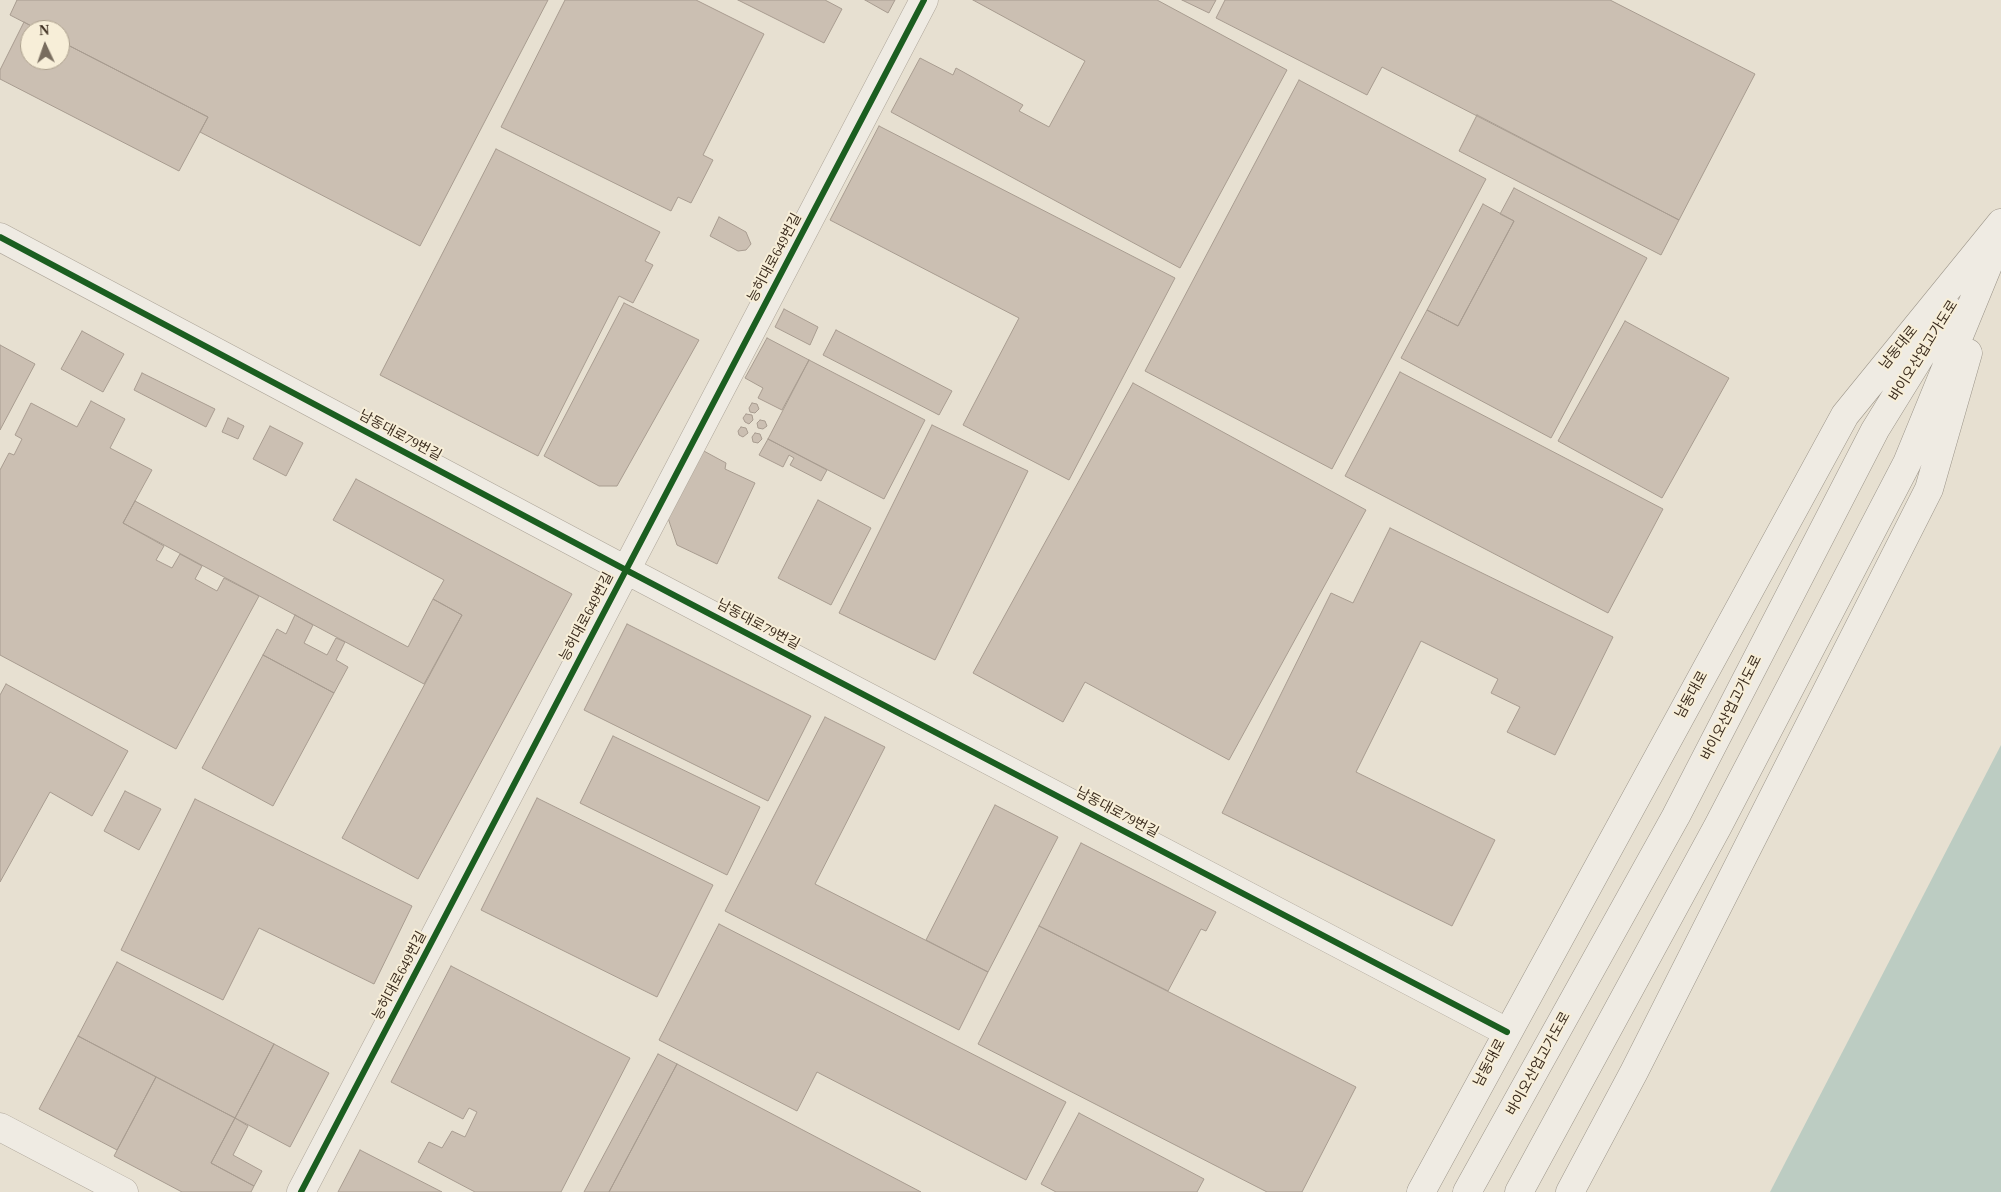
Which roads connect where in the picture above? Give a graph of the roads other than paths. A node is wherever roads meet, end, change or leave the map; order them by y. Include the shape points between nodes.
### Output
1 (924, 0) edge
2 (2001, 225) edge
3 (2001, 233) edge
4 (0, 236) edge
5 (2001, 241) edge
6 (626, 570) junction
7 (1507, 1032) junction
8 (0, 1127) edge
9 (124, 1192) edge
10 (301, 1192) edge
11 (1421, 1192) edge
12 (1467, 1192) edge
13 (1519, 1192) edge
14 (1570, 1192) edge

1 - 6 main road, 능허대로649번길
2 - 7 main road, 남동대로 via 1845,414
2 - 12 main road, 바이오산업고가도로 via 1875,430 1676,816
3 - 13 main road, 바이오산업고가도로 via 1907,463 1718,826
4 - 6 main road, 남동대로79번길
5 - 14 main road via 1929,489
6 - 7 main road, 남동대로79번길
6 - 10 main road, 능허대로649번길
7 - 11 main road, 남동대로
8 - 9 main road

